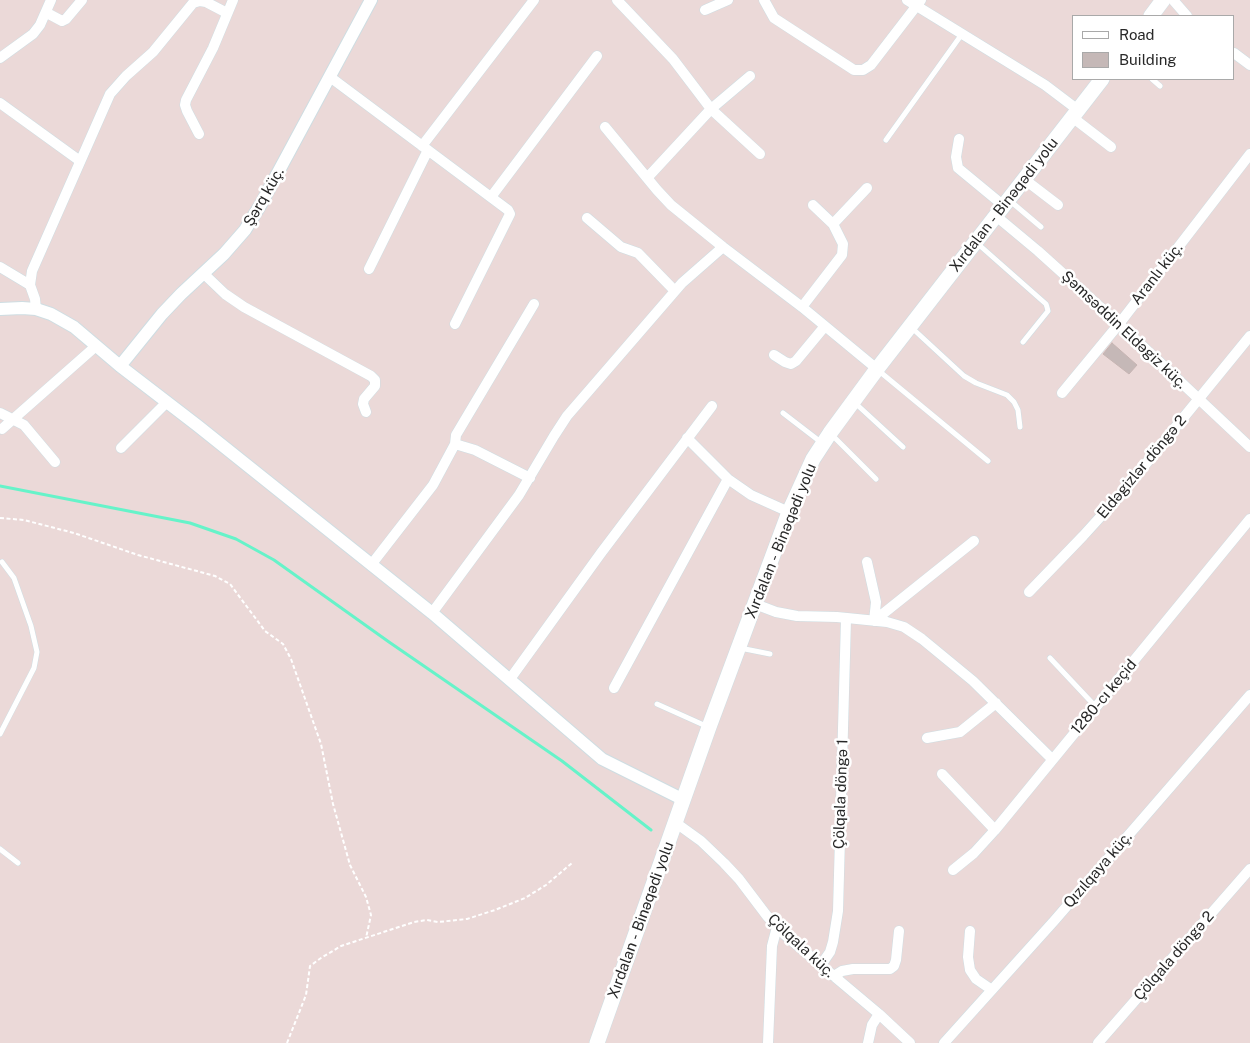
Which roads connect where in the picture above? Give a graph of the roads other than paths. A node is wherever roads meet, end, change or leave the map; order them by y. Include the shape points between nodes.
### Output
1 (51, 0) edge
2 (82, 0) edge
3 (233, 0) edge
4 (371, 0) edge
5 (534, 0) edge
6 (617, 0) edge
7 (728, 0) edge
8 (764, 0) edge
9 (907, 0) edge
10 (1163, 0) edge
11 (1173, 0) edge
12 (919, 3) edge
13 (705, 10) dead end
14 (47, 12) junction
15 (227, 13) junction
16 (1152, 15) edge
17 (1186, 15) edge
18 (962, 34) junction
19 (1235, 54) edge
20 (598, 56) dead end
21 (0, 58) edge
22 (1250, 65) edge
23 (750, 76) dead end
24 (330, 77) junction
25 (1101, 80) edge
26 (1153, 80) edge
27 (1160, 86) dead end
28 (0, 104) edge
29 (711, 109) junction
30 (1075, 114) junction
31 (605, 127) dead end
32 (199, 134) dead end
33 (959, 139) dead end
34 (886, 140) dead end
35 (1111, 147) dead end
36 (425, 148) junction
37 (760, 154) dead end
38 (1250, 154) edge
39 (80, 161) junction
40 (648, 177) junction
41 (1024, 179) junction
42 (867, 188) dead end
43 (491, 197) junction
44 (813, 205) dead end
45 (1058, 205) dead end
46 (1002, 207) junction
47 (587, 218) dead end
48 (833, 224) junction
49 (1041, 227) dead end
50 (975, 242) junction
51 (723, 247) junction
52 (0, 266) edge
53 (369, 269) dead end
54 (203, 274) junction
55 (30, 285) junction
56 (675, 291) junction
57 (534, 304) dead end
58 (802, 307) junction
59 (0, 309) edge
60 (36, 309) junction
61 (455, 324) dead end
62 (1119, 324) junction
63 (825, 326) junction
64 (910, 326) junction
65 (1250, 336) edge
66 (1023, 342) dead end
67 (96, 346) junction
68 (774, 354) dead end
69 (120, 366) junction
70 (877, 369) junction
71 (1062, 393) dead end
72 (1199, 399) junction
73 (167, 402) junction
74 (853, 402) junction
75 (712, 406) dead end
76 (366, 412) dead end
77 (0, 413) edge
78 (783, 413) dead end
79 (13, 419) junction
80 (1020, 428) dead end
81 (2, 429) dead end
82 (687, 438) junction
83 (826, 438) junction
84 (454, 444) junction
85 (1250, 447) edge
86 (121, 448) dead end
87 (903, 448) dead end
88 (988, 461) dead end
89 (55, 462) dead end
90 (530, 478) junction
91 (728, 479) junction
92 (876, 479) dead end
93 (789, 512) junction
94 (1250, 519) edge
95 (974, 541) dead end
96 (2, 562) dead end
97 (867, 562) dead end
98 (371, 565) junction
99 (1029, 592) dead end
100 (756, 604) junction
101 (432, 613) junction
102 (846, 619) junction
103 (874, 621) junction
104 (739, 648) junction
105 (770, 654) dead end
106 (1050, 658) dead end
107 (510, 679) junction
108 (614, 688) dead end
109 (1250, 695) edge
110 (996, 703) junction
111 (657, 704) dead end
112 (1097, 707) junction
113 (709, 727) junction
114 (0, 734) edge
115 (927, 738) dead end
116 (1052, 759) junction
117 (942, 774) dead end
118 (684, 800) junction
119 (676, 823) junction
120 (995, 830) junction
121 (0, 849) edge
122 (18, 863) dead end
123 (1250, 869) edge
124 (953, 870) dead end
125 (777, 928) junction
126 (899, 931) dead end
127 (970, 931) dead end
128 (821, 965) junction
129 (834, 976) junction
130 (992, 990) junction
131 (879, 1014) junction
132 (597, 1043) edge
133 (768, 1043) edge
134 (868, 1043) edge
135 (910, 1043) edge
136 (944, 1043) edge
137 (1098, 1043) edge

1 - 14 street
2 - 14 street via 62,21
3 - 15 street
4 - 24 street, Şərq küç.
5 - 36 street
6 - 29 street via 673,60
7 - 13 street
8 - 12 street via 774,18 854,70 863,70 871,65
9 - 12 street
10 - 16 main road
11 - 17 street
12 - 18 street
14 - 21 street via 33,34
15 - 32 street via 186,100 187,111
15 - 39 street via 206,2 193,3 153,52 110,94
18 - 30 street via 1045,85
18 - 34 lane
19 - 22 street
20 - 43 street
23 - 29 street
24 - 36 street
24 - 54 street, Şərq küç. via 252,218 234,244
25 - 30 main road, Xırdalan - Binəqədi yolu
26 - 27 lane
28 - 39 street
29 - 37 street
29 - 40 street
30 - 35 street
30 - 41 main road, Xırdalan - Binəqədi yolu
31 - 40 street
33 - 46 street, Şəmsəddin Eldəgiz küç. via 958,168
36 - 43 street
36 - 53 street
38 - 62 street, Aranlı küç.
39 - 55 street via 38,256
40 - 51 street via 671,205
41 - 45 street
41 - 46 main road, Xırdalan - Binəqədi yolu
42 - 48 street
43 - 61 street via 510,214
44 - 48 street
46 - 49 lane
46 - 50 main road, Xırdalan - Binəqədi yolu
46 - 62 street, Şəmsəddin Eldəgiz küç. via 1019,235
47 - 56 street via 621,246 638,253
48 - 58 street via 843,244 842,255
50 - 64 main road, Xırdalan - Binəqədi yolu
50 - 66 lane via 1048,307
51 - 56 street
51 - 58 street
52 - 55 street
54 - 69 street, Şərq küç. via 162,314
54 - 76 street via 244,307 371,376 375,386 364,399
55 - 60 street
56 - 90 street via 567,416
57 - 84 street via 464,421
58 - 63 street
59 - 60 street
60 - 67 street via 64,320
62 - 71 street, Aranlı küç.
62 - 72 street, Şəmsəddin Eldəgiz küç.
63 - 68 street via 791,364
63 - 70 street
64 - 70 main road, Xırdalan - Binəqədi yolu
64 - 80 lane via 964,376 1007,395 1018,410
65 - 72 street, Eldəgizlər döngə 2
67 - 69 street
67 - 79 street
69 - 73 street
70 - 74 main road, Xırdalan - Binəqədi yolu
70 - 88 lane
72 - 85 street, Şəmsəddin Eldəgiz küç.
72 - 99 street, Eldəgizlər döngə 2 via 1122,493
73 - 86 street
73 - 98 street
74 - 83 main road, Xırdalan - Binəqədi yolu
74 - 87 lane
75 - 82 street
77 - 79 street
78 - 83 lane
79 - 81 street
79 - 89 street via 24,425
82 - 91 street
82 - 107 street
83 - 92 lane
83 - 93 main road, Xırdalan - Binəqədi yolu
84 - 90 street via 475,450
84 - 98 street via 433,485
90 - 101 street
91 - 93 street via 751,495
91 - 108 street
93 - 100 main road, Xırdalan - Binəqədi yolu
94 - 112 street, 1280-cı keçid
95 - 103 street
96 - 114 lane via 14,578 31,626 36,652 34,668
97 - 103 street via 876,602
98 - 101 street
100 - 102 street via 797,616
100 - 104 main road, Xırdalan - Binəqədi yolu
101 - 107 street
102 - 103 street
102 - 128 street, Çölqala döngə 1 via 838,911 832,947
103 - 110 street via 904,627 922,638
104 - 105 lane
104 - 113 main road, Xırdalan - Binəqədi yolu
106 - 112 lane
107 - 118 street via 602,759
109 - 130 street, Qızılqaya küç.
110 - 115 street via 960,732
110 - 116 street
111 - 113 lane
112 - 116 street, 1280-cı keçid
113 - 118 main road, Xırdalan - Binəqədi yolu
116 - 120 street, 1280-cı keçid
117 - 120 street
118 - 119 main road, Xırdalan - Binəqədi yolu
119 - 125 street, Çölqala küç. via 701,841 739,879
119 - 132 main road, Xırdalan - Binəqədi yolu
120 - 124 street, 1280-cı keçid
121 - 122 lane
123 - 137 street, Çölqala döngə 2
125 - 128 street, Çölqala küç.
125 - 133 street via 772,946
126 - 129 street via 896,960 890,969 853,969
127 - 130 street via 970,970 976,979
128 - 129 street, Çölqala küç.
129 - 131 street, Çölqala küç.
130 - 136 street, Qızılqaya küç.
131 - 134 street via 872,1025
131 - 135 street, Çölqala küç.

